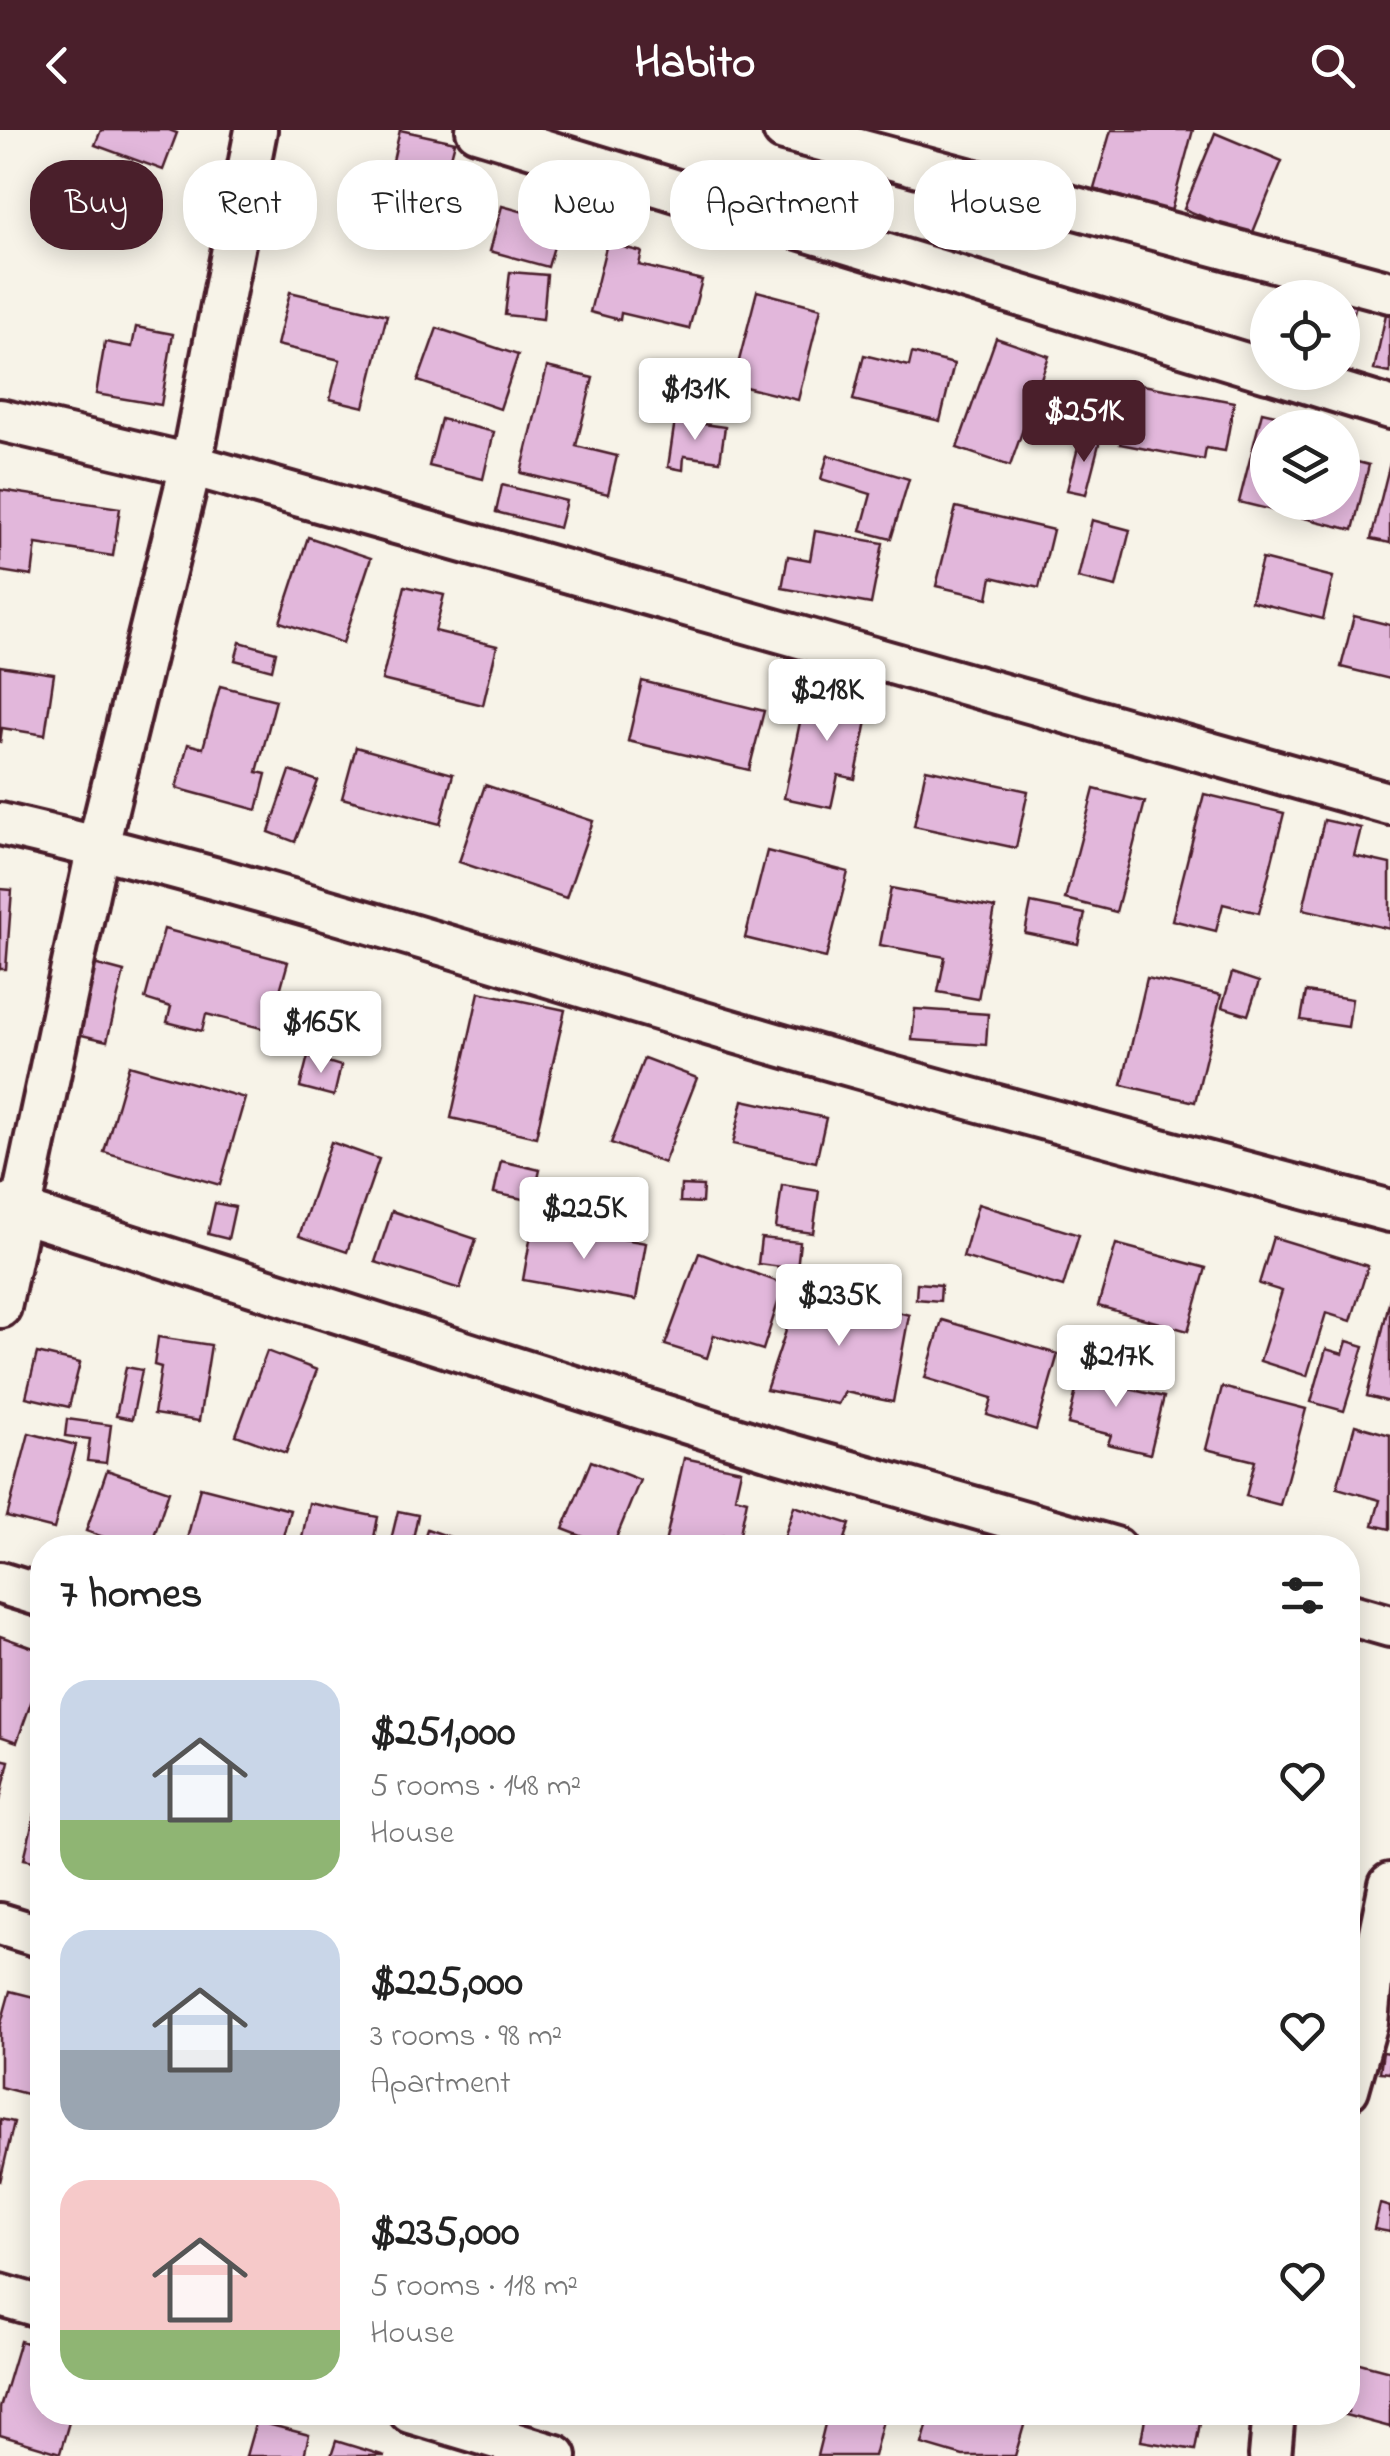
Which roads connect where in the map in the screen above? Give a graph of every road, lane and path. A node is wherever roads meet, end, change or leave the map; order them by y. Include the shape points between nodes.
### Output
1 (256, 130) edge
2 (478, 130) edge
3 (784, 130) edge
4 (1390, 292) edge
5 (1250, 366) edge
6 (1330, 390) edge
7 (1390, 408) edge
8 (0, 420) edge
9 (191, 465) junction
10 (1390, 804) edge
11 (0, 824) edge
12 (98, 846) junction
13 (10, 1208) edge
14 (1390, 1211) edge
15 (0, 1307) edge
16 (1070, 1535) edge
17 (0, 1583) edge
18 (30, 1592) edge
19 (1360, 1617) edge
20 (1390, 1626) edge
21 (1390, 1884) edge
22 (0, 1924) edge
23 (30, 1934) edge
24 (1360, 1968) edge
25 (1360, 2047) edge
26 (0, 2294) edge
27 (30, 2303) edge
28 (450, 2425) edge
29 (1273, 2425) edge
30 (540, 2454) edge
31 (1270, 2456) edge

1 - 9 street
2 - 5 street
3 - 4 street
6 - 7 street
8 - 9 street
9 - 10 street
9 - 12 street
11 - 12 street
12 - 13 street
12 - 14 street via 827,1059
13 - 15 street
13 - 16 street via 767,1448
17 - 18 street
19 - 20 street
21 - 24 street
22 - 23 street
24 - 25 street via 1367,2022
26 - 27 street
28 - 30 street
29 - 31 street

